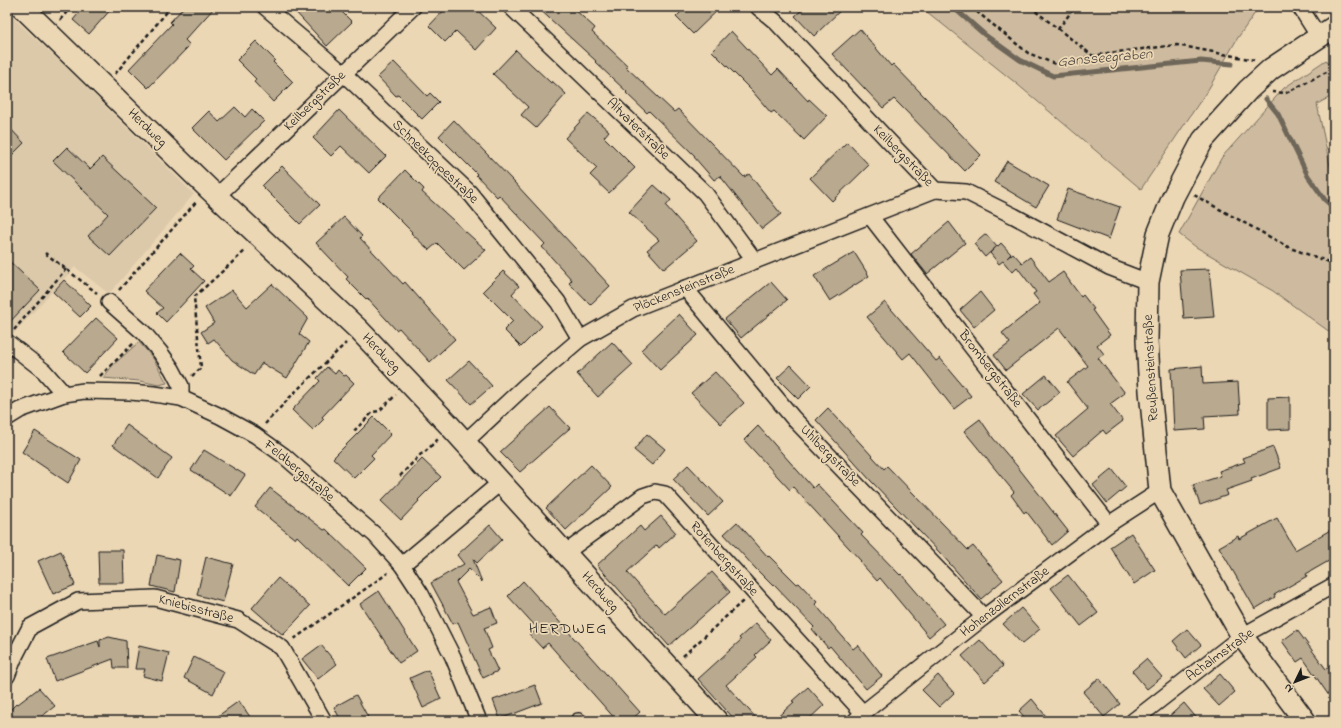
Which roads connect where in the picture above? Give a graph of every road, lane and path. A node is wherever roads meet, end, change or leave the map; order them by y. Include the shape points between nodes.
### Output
1 (22, 7) edge
2 (171, 7) edge
3 (265, 7) edge
4 (412, 7) edge
5 (511, 7) edge
6 (758, 7) edge
7 (971, 7) edge
8 (1030, 7) edge
9 (1075, 7) edge
10 (1300, 7) edge
11 (1058, 29) junction
12 (1326, 32) edge
13 (1093, 56) junction
14 (1334, 68) edge
15 (1271, 69) junction
16 (344, 74) junction
17 (104, 86) junction
18 (1266, 92) dead end
19 (1334, 104) edge
20 (1334, 107) edge
21 (935, 190) junction
22 (213, 192) junction
23 (1173, 197) junction
24 (870, 216) junction
25 (261, 237) junction
26 (45, 253) dead end
27 (755, 261) junction
28 (1334, 265) edge
29 (66, 270) junction
30 (1148, 282) junction
31 (685, 288) junction
32 (109, 302) junction
33 (359, 330) junction
34 (144, 333) junction
35 (9, 337) edge
36 (580, 339) junction
37 (409, 382) junction
38 (84, 391) junction
39 (181, 392) junction
40 (64, 394) junction
41 (7, 418) edge
42 (450, 426) junction
43 (354, 431) dead end
44 (255, 435) junction
45 (465, 442) junction
46 (400, 476) dead end
47 (501, 482) junction
48 (1160, 491) junction
49 (1109, 524) junction
50 (566, 554) junction
51 (402, 565) junction
52 (1334, 585) edge
53 (753, 592) junction
54 (984, 617) junction
55 (1242, 636) junction
56 (282, 648) junction
57 (669, 669) junction
58 (7, 676) edge
59 (859, 717) edge
60 (324, 721) edge
61 (479, 721) edge
62 (717, 721) edge
63 (1133, 721) edge
64 (1305, 721) edge

1 - 17 street, Herdweg
2 - 17 path
3 - 16 street, Schneekoppestraße
4 - 16 street, Keilbergstraße
5 - 27 street, Altvaterstraße via 705,193
6 - 21 street, Keilbergstraße via 776,22
7 - 13 path via 1035,56 1055,64
8 - 11 path
9 - 11 path
10 - 12 street
11 - 13 path
12 - 15 street, Reußensteinstraße
13 - 15 path via 1177,45 1259,61
14 - 18 path via 1286,92
15 - 23 street, Reußensteinstraße via 1248,90 1203,140
16 - 22 street, Keilbergstraße
16 - 36 street, Schneekoppestraße via 469,192 558,302
17 - 22 street, Herdweg
19 - 20 path
21 - 24 street, Plöckensteinstraße
21 - 30 street, Keilbergstraße via 966,192 1109,267
22 - 25 street, Herdweg
22 - 32 path
23 - 28 path via 1185,204 1190,193 1290,248
23 - 30 street, Reußensteinstraße via 1158,234
24 - 27 street, Plöckensteinstraße
24 - 49 street, Brombergstraße
25 - 33 street, Herdweg
25 - 39 path via 194,296 201,368
26 - 29 path
27 - 31 street, Plöckensteinstraße
29 - 32 path
29 - 35 path
30 - 48 street, Reußensteinstraße via 1147,340
31 - 36 street, Plöckensteinstraße via 633,309
31 - 54 street, Uhlbergstraße via 793,418
32 - 34 street
33 - 37 street, Herdweg
33 - 44 path
34 - 38 path
34 - 39 street via 172,369
35 - 40 street
36 - 45 street, Plöckensteinstraße
37 - 42 street, Herdweg
37 - 43 path
38 - 39 street, Feldbergstraße via 154,394
38 - 40 street, Feldbergstraße
39 - 44 street, Feldbergstraße
40 - 41 street, Feldbergstraße via 20,410
42 - 45 street, Herdweg
42 - 46 path
44 - 51 street, Feldbergstraße via 283,455 374,535
45 - 47 street, Herdweg
47 - 50 street, Herdweg
47 - 51 street
48 - 49 street, Hohenzollernstraße
48 - 55 street, Reußensteinstraße
49 - 54 street, Hohenzollernstraße
50 - 53 street, Rotenbergstraße via 643,496 655,492 665,494
50 - 57 street, Herdweg
51 - 56 path
51 - 61 street, Feldbergstraße via 421,594 454,656
52 - 55 street, Achalmstraße
53 - 57 path
53 - 59 street, Rotenbergstraße
54 - 59 street, Hohenzollernstraße
55 - 63 street, Achalmstraße
55 - 64 street, Reußensteinstraße
56 - 58 street, Kniebisstraße via 238,620 155,598 78,601 30,627
56 - 60 street, Kniebisstraße
57 - 62 street, Herdweg

